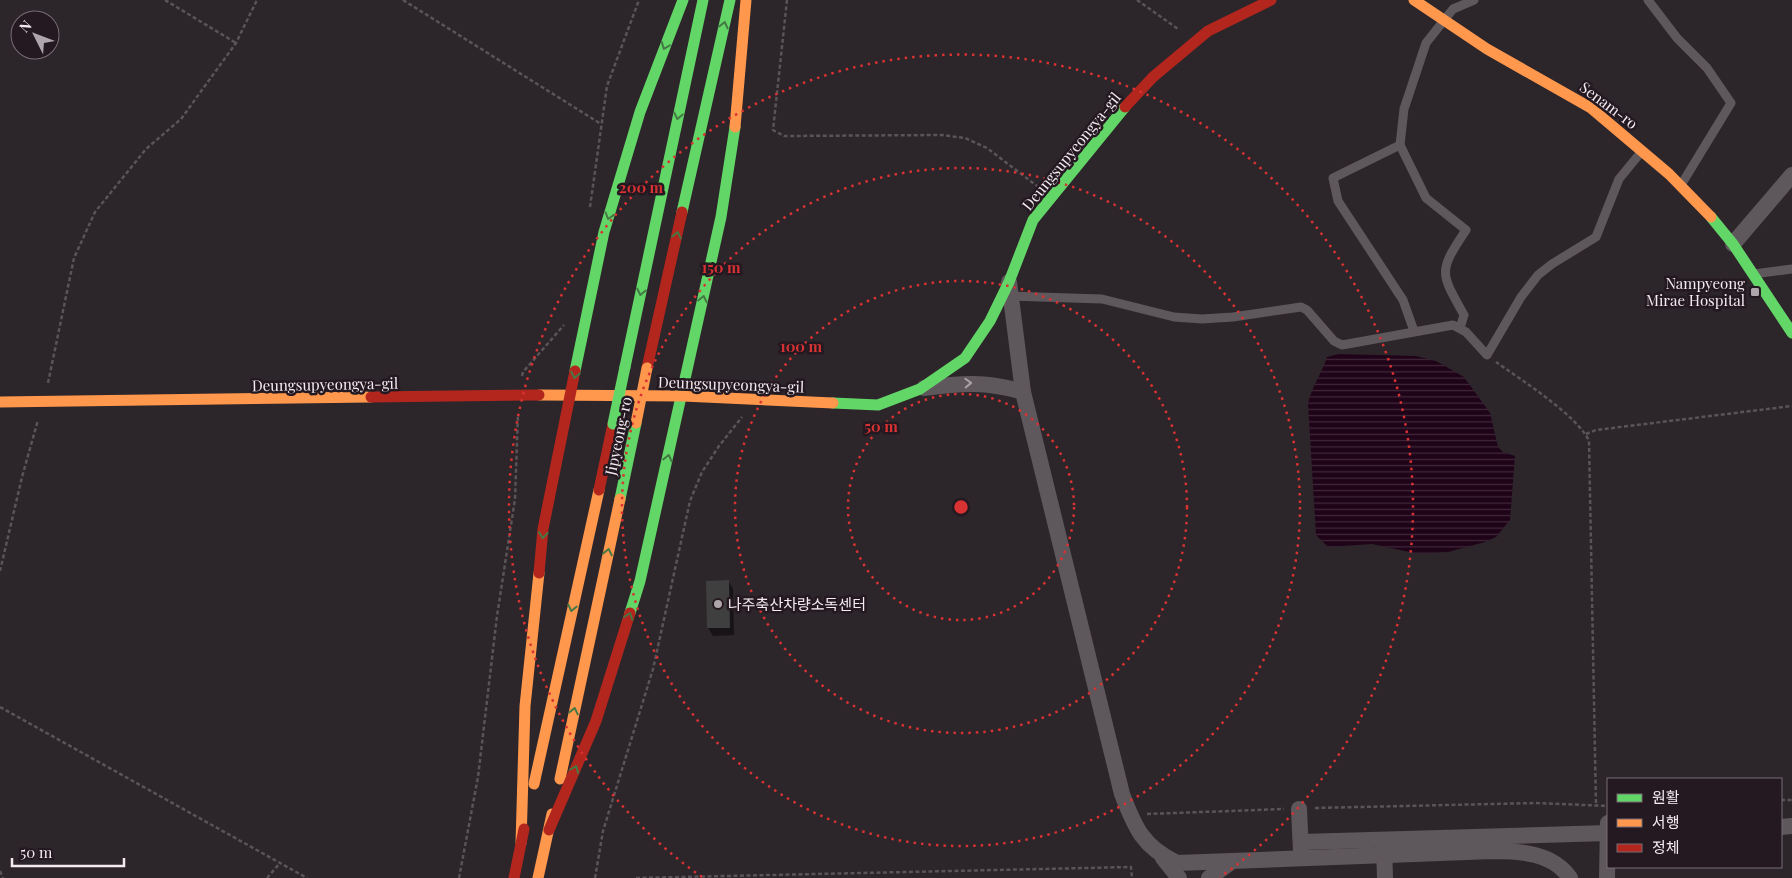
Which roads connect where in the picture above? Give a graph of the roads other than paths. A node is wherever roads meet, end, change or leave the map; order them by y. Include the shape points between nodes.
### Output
1 (682, 0) edge
2 (703, 0) edge
3 (730, 0) edge
4 (746, 0) edge
5 (1271, 0) edge
6 (1414, 0) edge
7 (1474, 0) edge
8 (1648, 0) edge
9 (1443, 20) junction
10 (1400, 145) junction
11 (1642, 151) junction
12 (1792, 175) edge
13 (1681, 185) junction
14 (1733, 244) junction
15 (1792, 269) edge
16 (1754, 274) junction
17 (1010, 289) junction
18 (1460, 328) junction
19 (1414, 331) junction
20 (1792, 333) edge
21 (920, 389) junction
22 (1023, 392) junction
23 (571, 394) junction
24 (682, 396) junction
25 (0, 402) edge
26 (1299, 809) road end
27 (1607, 829) edge
28 (549, 830) junction
29 (1383, 839) junction
30 (1301, 842) junction
31 (521, 843) junction
32 (1159, 855) junction
33 (1385, 856) junction
34 (1301, 859) junction
35 (1231, 862) junction
36 (514, 878) edge
37 (538, 878) edge
38 (1179, 878) edge
39 (1209, 878) edge
40 (1385, 878) edge
41 (1570, 878) edge

1 -> 23 main road via 640,112 604,232
2 -> 31 main road, Jipyeong-ro, bridge
28 -> 3 main road, Jipyeong-ro, bridge via 647,368
24 -> 4 main road via 722,208 735,124
5 - 17 main road, Deungsupyeongya-gil via 1192,42 1153,77 1033,220 1026,233
6 - 9 main road, Senam-ro
7 - 9 lane via 1453,9
8 - 13 lane via 1677,38 1707,68 1731,104
9 - 10 lane via 1426,43 1410,88
9 - 11 main road, Senam-ro via 1487,49 1570,94
10 - 18 lane via 1426,198 1466,230 1448,256 1444,272 1464,316
10 - 19 lane via 1333,178 1338,201 1403,300
11 - 13 main road, Senam-ro
11 - 18 lane via 1619,179 1596,237 1538,275 1487,355
12 - 14 street
13 - 14 main road, Senam-ro
14 - 16 main road, Senam-ro
15 - 16 lane
16 - 20 main road, Senam-ro
17 - 19 lane via 1102,299 1160,314 1202,319 1301,307 1342,345
17 - 21 main road, Deungsupyeongya-gil via 965,358
17 - 22 street
18 - 19 lane via 1446,325
21 -> 22 street via 981,383 998,384
21 - 24 main road, Deungsupyeongya-gil via 878,405
22 - 32 street via 1115,767 1130,816 1144,840
23 - 24 main road, Deungsupyeongya-gil
23 - 25 main road, Deungsupyeongya-gil
23 -> 31 main road via 543,530 525,706
28 -> 24 main road via 596,721 640,581
26 - 30 street
27 - 29 street
28 - 37 main road, Jipyeong-ro
29 - 30 street
29 - 33 street
30 - 34 street
31 - 36 main road, Jipyeong-ro
32 - 35 street via 1177,863
32 - 38 street
33 - 34 street
33 - 40 street
33 - 41 street via 1526,852 1543,857
34 - 35 street
35 - 39 street

